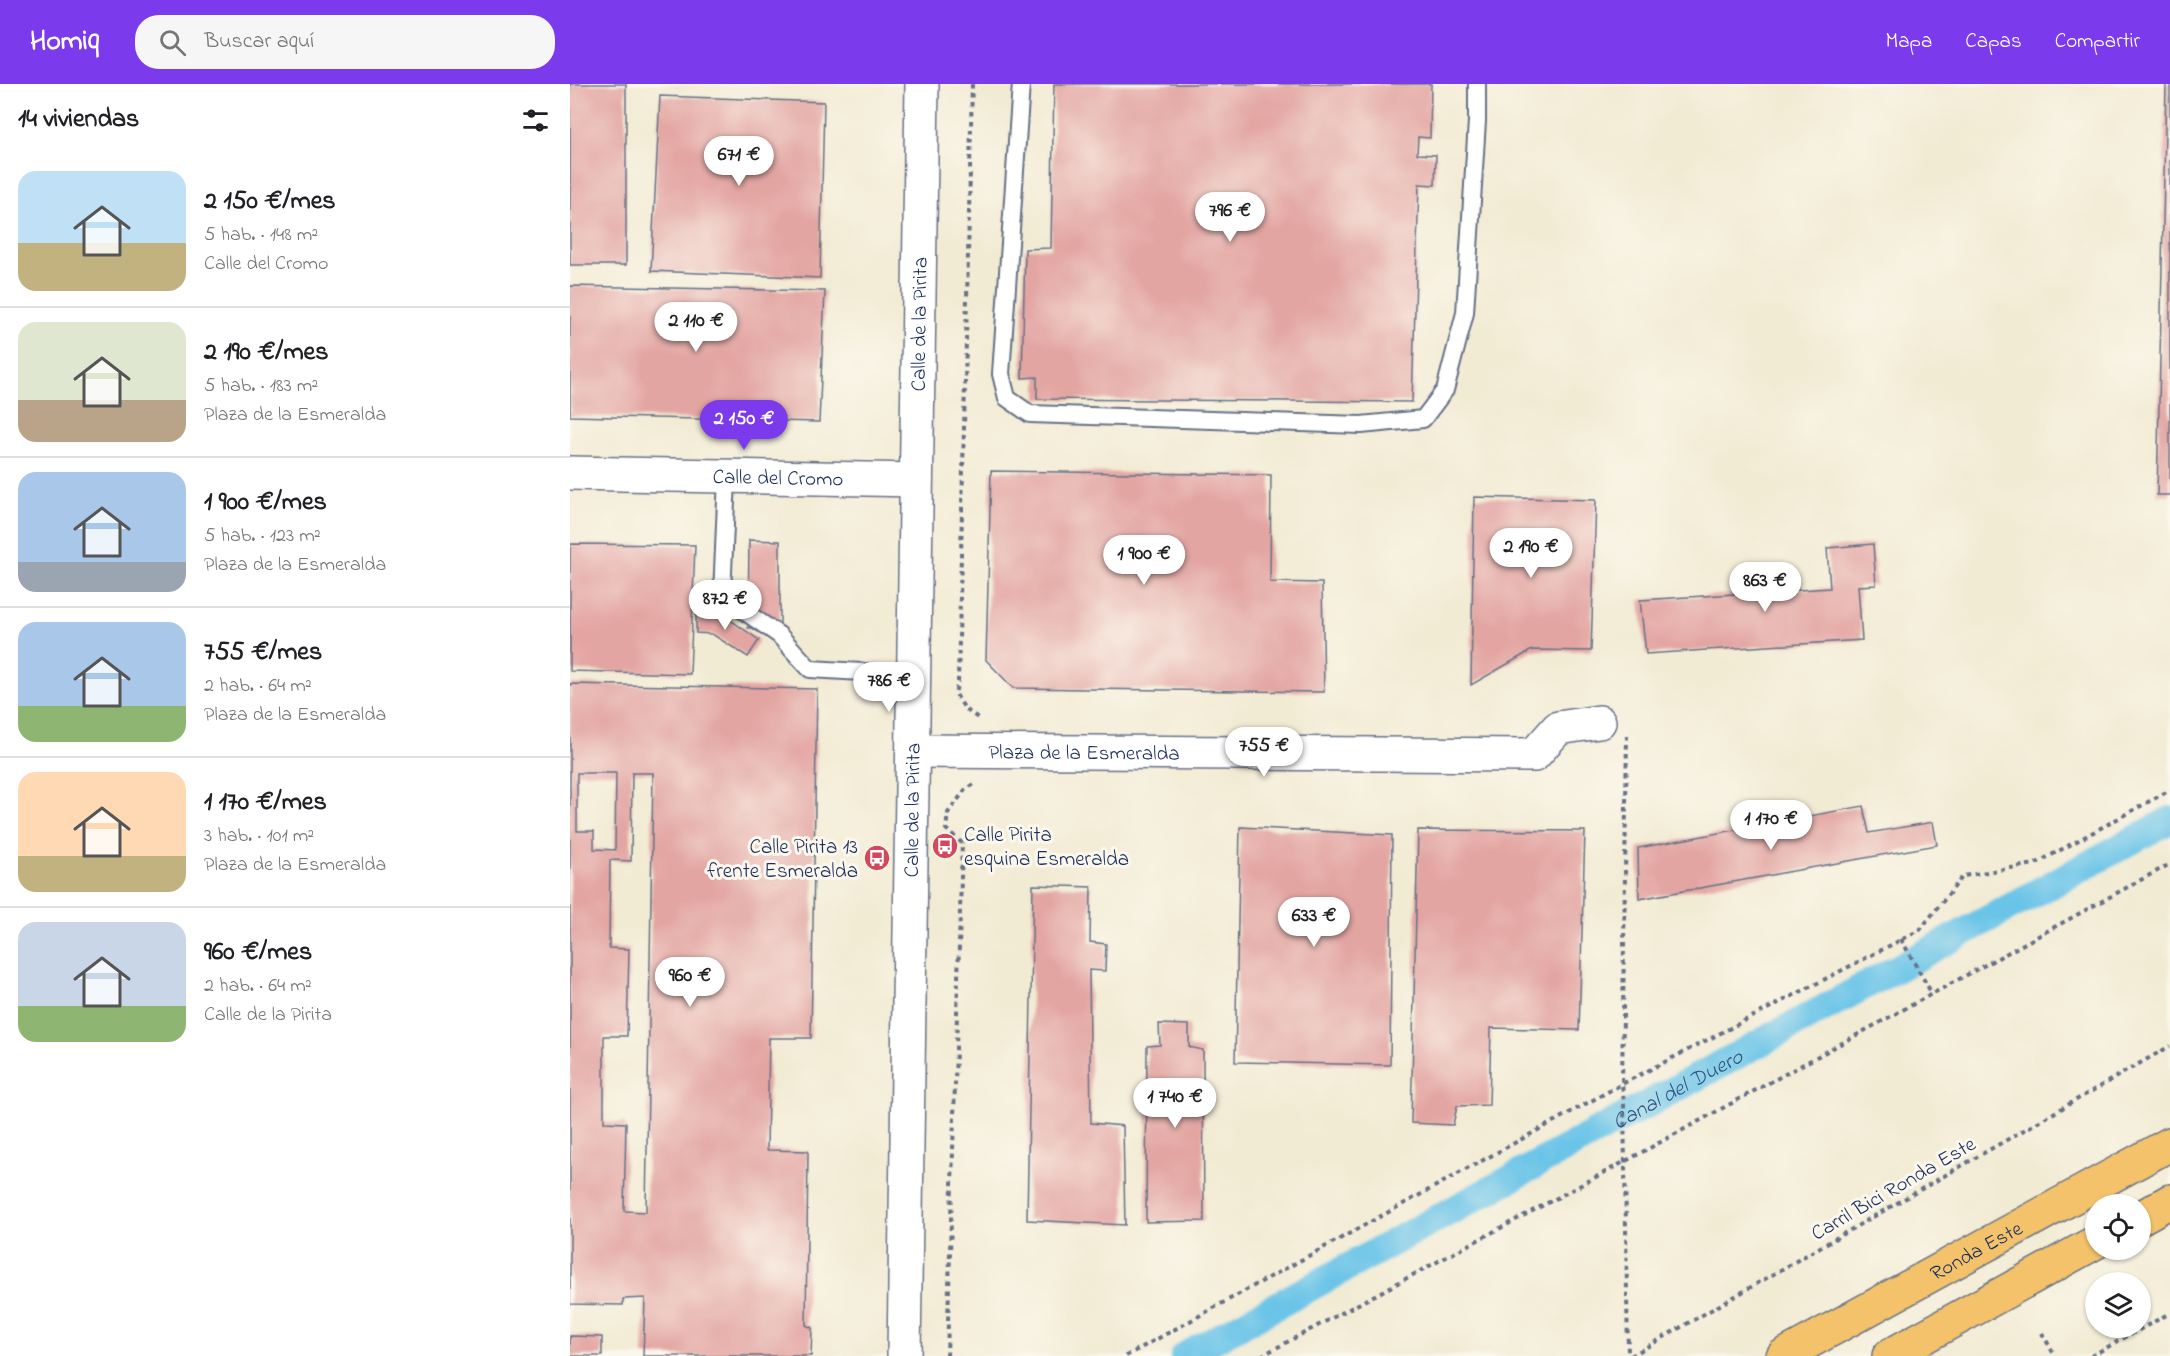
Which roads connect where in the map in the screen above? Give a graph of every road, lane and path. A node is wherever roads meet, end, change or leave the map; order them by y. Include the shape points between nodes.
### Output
1 (922, 84) edge
2 (972, 84) edge
3 (1021, 84) edge
4 (1477, 84) edge
5 (570, 473) edge
6 (727, 477) junction
7 (916, 480) junction
8 (914, 675) junction
9 (1599, 722) joint
10 (988, 725) dead end
11 (914, 751) junction
12 (979, 781) dead end
13 (2170, 790) edge
14 (2170, 864) edge
15 (1901, 939) junction
16 (1932, 994) junction
17 (2170, 1046) edge
18 (1622, 1084) junction
19 (2170, 1144) edge
20 (1624, 1162) junction
21 (2170, 1202) edge
22 (2151, 1212) edge
23 (2085, 1248) edge
24 (2170, 1313) edge
25 (2042, 1332) dead end
26 (903, 1351) edge
27 (947, 1356) edge
28 (1126, 1356) edge
29 (1261, 1356) edge
30 (1629, 1356) edge
31 (1783, 1356) edge
32 (1889, 1356) edge
33 (2055, 1356) edge
34 (2091, 1356) edge

1 - 7 street, Calle de la Pirita
2 - 10 path via 955,693 965,709
3 - 4 lane via 1001,374 1006,398 1030,414 1360,425 1423,419 1444,390 1465,313
5 - 6 street, Calle del Cromo
6 - 7 street, Calle del Cromo
6 - 8 lane via 722,596 779,635 810,669
7 - 8 street, Calle de la Pirita
8 - 11 street, Calle de la Pirita
9 - 11 street, Plaza de la Esmeralda via 1558,728 1534,755
9 - 18 path via 1627,723
11 - 26 street, Calle de la Pirita
12 - 27 path via 965,790 948,813 946,829 962,843
13 - 15 path via 2035,864 1963,876 1920,930
14 - 16 path
15 - 16 path
15 - 18 path
16 - 20 path
17 - 30 path, Carril Bici Ronda Este
18 - 20 path
18 - 28 path
19 - 31 highway, Ronda Este
20 - 29 path
20 - 30 path
21 - 22 highway
23 - 32 highway
24 - 34 path
25 - 33 path

